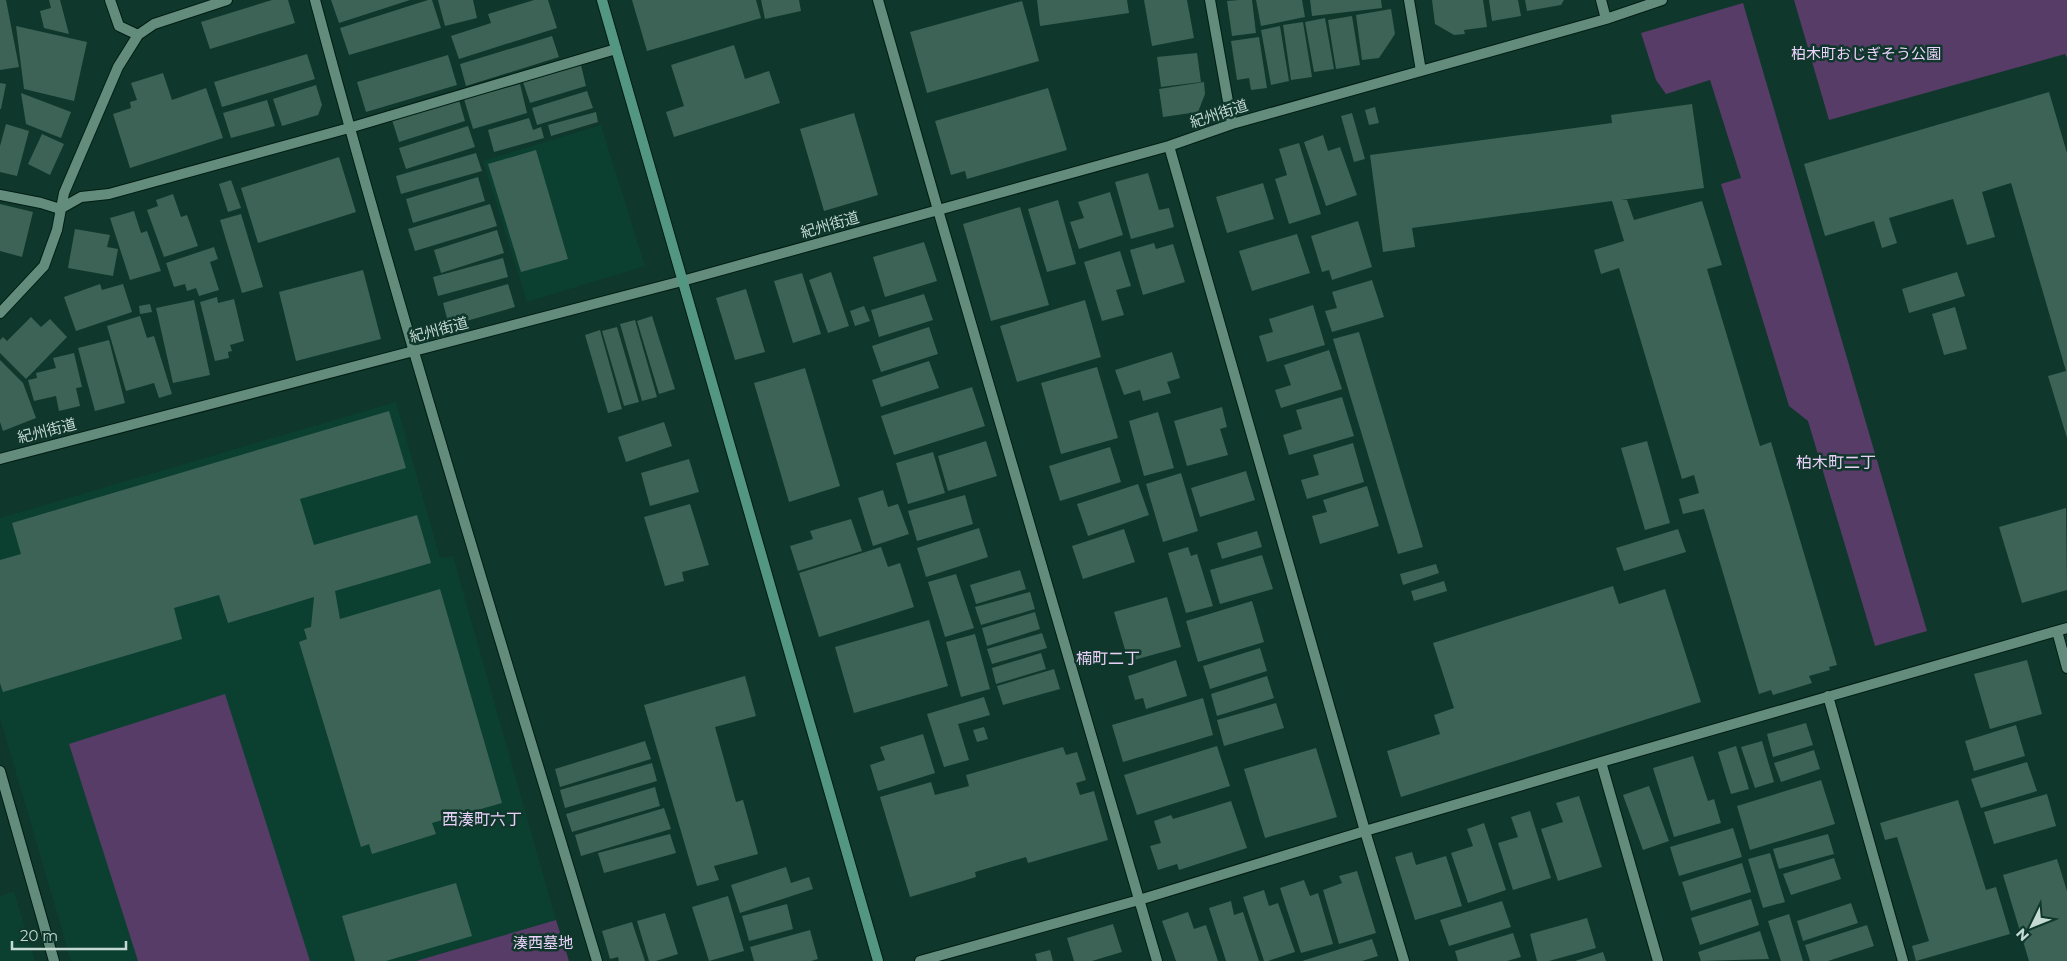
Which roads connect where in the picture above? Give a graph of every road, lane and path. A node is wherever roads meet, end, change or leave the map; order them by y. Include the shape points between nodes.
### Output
1 (110, 0) edge
2 (227, 0) edge
3 (315, 0) edge
4 (602, 0) edge
5 (878, 0) edge
6 (1210, 0) edge
7 (1409, 0) edge
8 (1601, 0) edge
9 (1662, 0) edge
10 (1606, 19) junction
11 (138, 35) junction
12 (616, 49) junction
13 (1421, 71) junction
14 (1232, 124) junction
15 (349, 128) junction
16 (1169, 146) junction
17 (0, 195) edge
18 (60, 209) junction
19 (938, 210) junction
20 (682, 281) junction
21 (0, 313) edge
22 (414, 352) junction
23 (0, 459) edge
24 (2062, 630) edge
25 (2067, 668) edge
26 (1828, 696) junction
27 (1601, 762) junction
28 (0, 771) edge
29 (1365, 831) junction
30 (1139, 900) junction
31 (54, 961) edge
32 (596, 961) edge
33 (878, 961) edge
34 (920, 961) edge
35 (1157, 961) edge
36 (1404, 961) edge
37 (1658, 961) edge
38 (1903, 961) edge

1 - 11 street via 119,26
2 - 11 street via 154,24
3 - 15 street
4 - 12 street
5 - 19 street
6 - 14 street
7 - 13 street
8 - 10 street
9 - 10 street, 紀州街道
10 - 13 street, 紀州街道
11 - 18 street via 118,67
12 - 15 street
12 - 20 street
13 - 14 street, 紀州街道
14 - 16 street, 紀州街道
15 - 18 street via 109,194 82,197
15 - 22 street
16 - 19 street, 紀州街道
16 - 29 street
17 - 18 street
18 - 21 street via 57,230 44,266
19 - 20 street, 紀州街道
19 - 30 street
20 - 22 street, 紀州街道
20 - 33 street
22 - 23 street, 紀州街道
22 - 32 street
24 - 25 street
24 - 26 street
26 - 27 street
26 - 38 street
27 - 29 street
27 - 37 street
28 - 31 street
29 - 30 street
29 - 36 street
30 - 34 street
30 - 35 street

